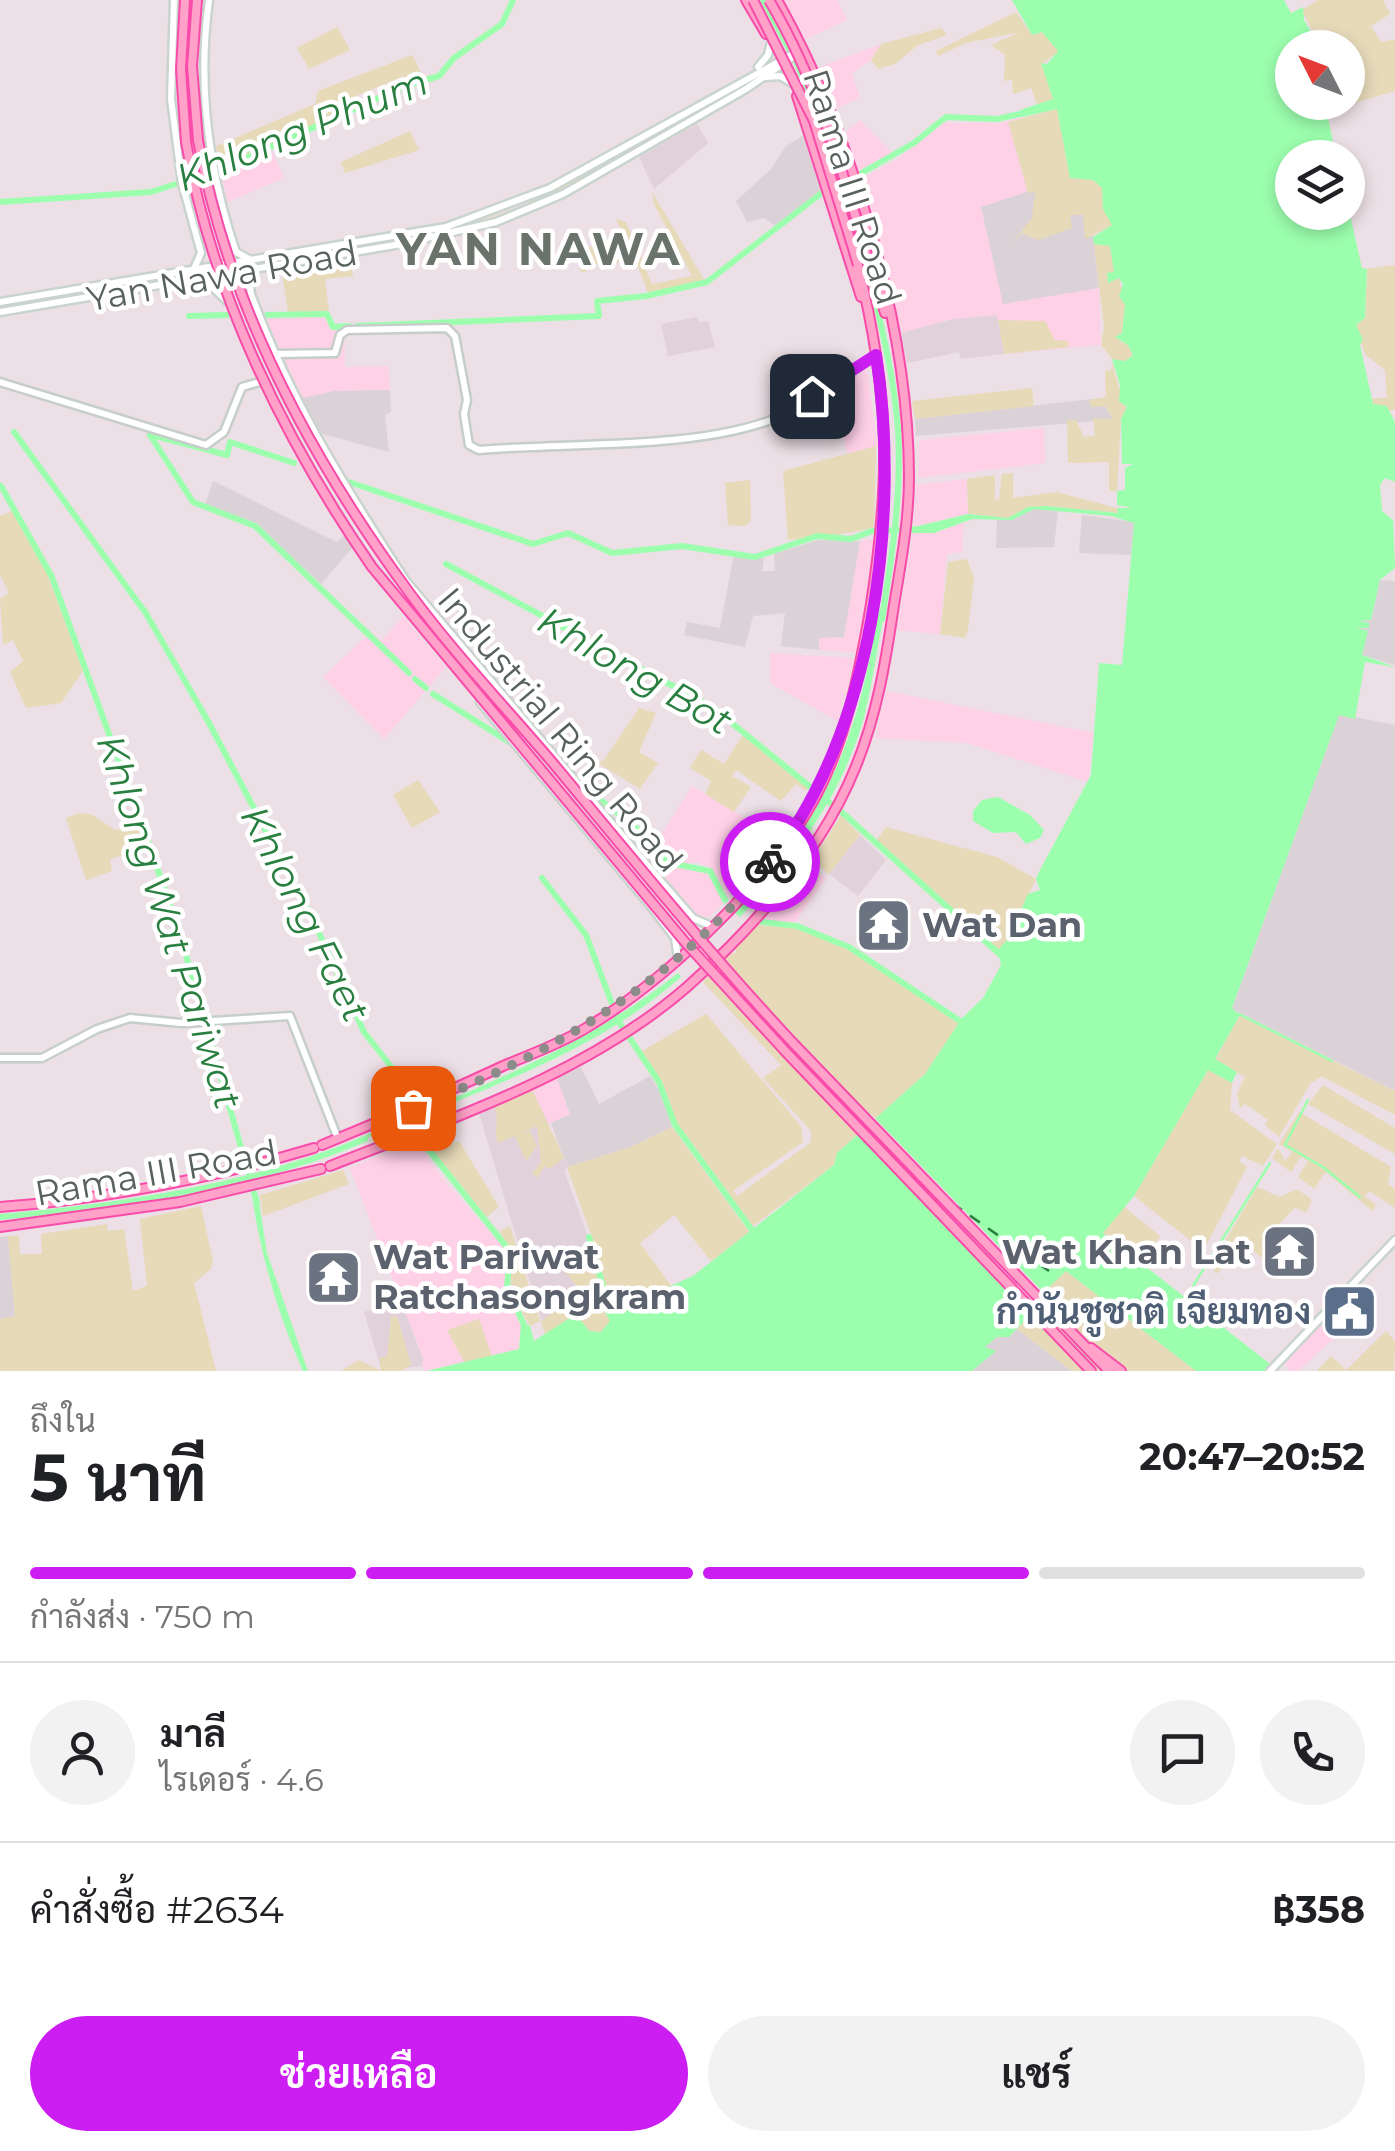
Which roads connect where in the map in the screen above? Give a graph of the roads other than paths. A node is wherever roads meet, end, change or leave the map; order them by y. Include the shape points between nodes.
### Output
1 (174, 0) edge
2 (185, 0) edge
3 (196, 0) edge
4 (208, 0) edge
5 (750, 0) edge
6 (769, 0) edge
7 (777, 0) edge
8 (771, 42) junction
9 (799, 52) junction
10 (785, 60) junction
11 (754, 72) junction
12 (763, 78) junction
13 (792, 84) junction
14 (825, 100) junction
15 (803, 108) junction
16 (643, 148) junction
17 (604, 157) junction
18 (228, 228) junction
19 (195, 232) junction
20 (251, 260) junction
21 (256, 270) junction
22 (193, 272) junction
23 (204, 279) junction
24 (2, 308) edge
25 (258, 312) junction
26 (238, 320) junction
27 (890, 326) junction
28 (874, 340) junction
29 (277, 354) junction
30 (876, 355) junction
31 (263, 381) junction
32 (0, 382) edge
33 (462, 646) junction
34 (446, 661) junction
35 (670, 892) junction
36 (652, 909) junction
37 (711, 926) junction
38 (678, 960) junction
39 (0, 1058) edge
40 (338, 1139) junction
41 (0, 1208) edge
42 (0, 1227) edge
43 (1395, 1240) edge
44 (1076, 1337) junction
45 (1088, 1371) edge
46 (1108, 1371) edge
47 (1121, 1371) edge
48 (1270, 1371) edge

1 - 19 main road via 169,66 182,182
2 - 45 main road, Industrial Ring Road, bridge via 180,69 202,222 250,345 310,470 372,567 718,978
3 - 44 main road, Industrial Ring Road, bridge via 198,140 223,242 302,425 356,516 413,597 740,986
4 - 18 main road via 204,75 213,171
5 - 8 main road, Rama III Road
5 - 28 main road, Rama III Road, bridge via 814,120
6 - 27 main road, Rama III Road, bridge via 831,134
7 - 9 main road, Rama III Road
8 - 10 main road, Rama III Road
8 - 11 main road
9 - 10 main road, Yan Nawa Road, bridge
9 - 14 main road, Rama III Road
10 - 11 main road, Yan Nawa Road
10 - 12 main road, Yan Nawa Road
10 - 13 main road, Rama III Road
11 - 17 main road, Yan Nawa Road
12 - 13 main road via 780,76
12 - 16 main road, Yan Nawa Road
13 - 15 main road, Rama III Road
14 - 15 main road via 812,98
14 - 27 main road, Rama III Road
15 - 28 main road, Rama III Road
16 - 17 main road via 640,141
16 - 21 main road, Yan Nawa Road via 543,204 486,226
17 - 20 main road, Yan Nawa Road via 482,216
18 - 19 main road via 214,241
18 - 20 main road via 236,252
19 - 22 main road via 201,253
20 - 22 main road, Yan Nawa Road
21 - 23 main road, Yan Nawa Road
21 - 25 main road, Industrial Ring Road via 248,286
22 - 24 main road, Yan Nawa Road
23 - 24 main road, Yan Nawa Road
23 - 26 main road, Industrial Ring Road via 222,292
25 - 26 main road via 244,308
25 - 29 main road, Industrial Ring Road
26 - 31 main road, Industrial Ring Road
27 - 42 main road, Rama III Road via 905,407 906,516 874,712 856,768 805,858 726,948 685,988 574,1063 325,1168 253,1188
28 - 30 main road, Rama III Road
29 - 30 main road via 335,352 347,330 452,330 469,445 479,450 754,426 785,414
29 - 33 main road, Industrial Ring Road via 301,410 375,536
30 - 37 main road, Rama III Road via 888,457 884,524 856,686 815,797 764,870
31 - 32 main road via 242,386 221,438 206,445
31 - 34 main road, Industrial Ring Road via 360,553
33 - 34 main road via 448,647
33 - 35 main road, Industrial Ring Road
34 - 36 main road, Industrial Ring Road
35 - 36 main road via 666,911
35 - 37 main road, Industrial Ring Road via 693,918
36 - 38 main road, Industrial Ring Road via 675,938
37 - 38 main road, Rama III Road
38 - 40 main road, Rama III Road via 568,1038
39 - 40 main road via 42,1058 130,1018 210,1023 290,1016
40 - 41 main road, Rama III Road via 246,1168
43 - 48 main road
44 - 46 main road, Industrial Ring Road
44 - 47 main road

